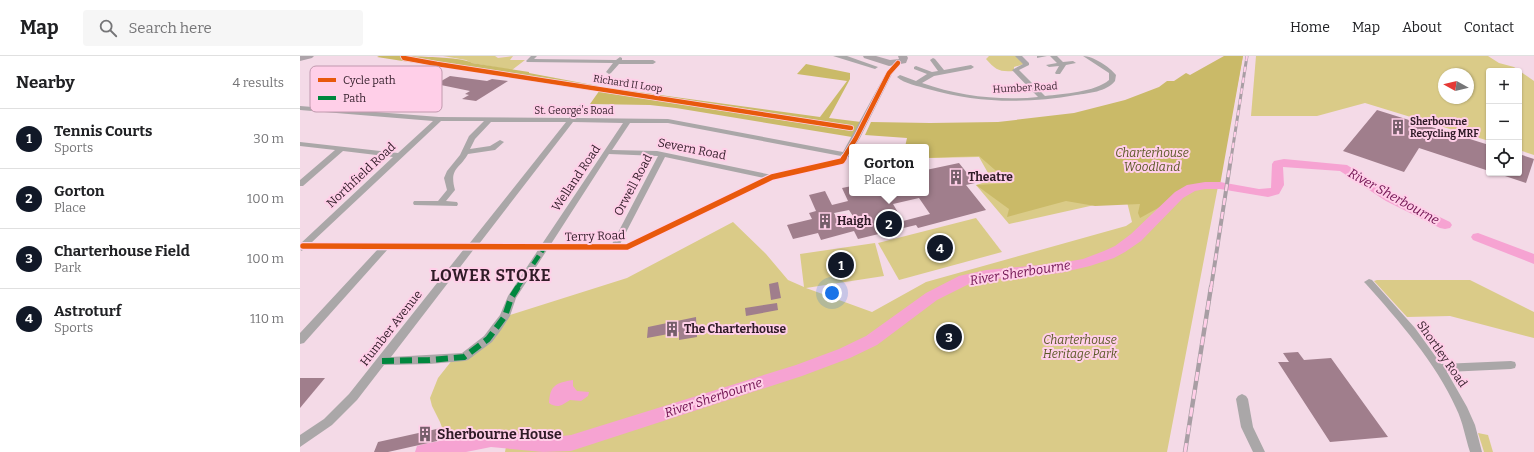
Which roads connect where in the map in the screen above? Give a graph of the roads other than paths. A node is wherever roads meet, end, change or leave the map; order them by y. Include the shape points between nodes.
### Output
1 (308, 56) edge
2 (534, 56) edge
3 (622, 56) edge
4 (836, 56) edge
5 (1018, 56) edge
6 (1053, 56) edge
7 (1086, 56) edge
8 (300, 58) edge
9 (900, 59) edge
10 (878, 60) edge
11 (933, 60) dead end
12 (617, 62) junction
13 (653, 62) dead end
14 (1072, 63) dead end
15 (1049, 65) dead end
16 (1063, 65) junction
17 (971, 67) dead end
18 (916, 68) dead end
19 (609, 72) dead end
20 (942, 72) junction
21 (889, 73) junction
22 (932, 74) junction
23 (1057, 75) dead end
24 (900, 77) dead end
25 (916, 84) junction
26 (1043, 98) junction
27 (582, 106) dead end
28 (300, 108) edge
29 (310, 109) edge
30 (351, 112) edge
31 (439, 119) junction
32 (489, 120) junction
33 (571, 120) junction
34 (628, 120) junction
35 (500, 142) dead end
36 (300, 144) edge
37 (852, 144) edge
38 (341, 149) junction
39 (849, 149) edge
40 (465, 152) junction
41 (607, 152) junction
42 (663, 154) junction
43 (846, 155) junction
44 (400, 156) junction
45 (772, 177) junction
46 (301, 183) edge
47 (417, 203) dead end
48 (440, 204) junction
49 (454, 204) dead end
50 (386, 246) junction
51 (301, 247) edge
52 (471, 247) junction
53 (544, 248) junction
54 (614, 248) junction
55 (1369, 282) dead end
56 (300, 340) edge
57 (382, 361) junction
58 (1511, 365) dead end
59 (1438, 368) junction
60 (1242, 399) dead end
61 (300, 442) edge
62 (1259, 452) edge
63 (1476, 452) edge

1 - 8 highway
2 - 12 street via 529,61
3 - 12 street
4 - 10 street
5 - 26 street via 1027,64 1015,70
6 - 16 street
7 - 26 street, Humber Road via 1111,72 1112,81 1092,90
9 - 10 main road
9 - 21 street
10 - 21 street via 889,66
11 - 20 street
12 - 13 street
12 - 19 street
14 - 16 street
15 - 16 street
16 - 23 street
17 - 20 street via 964,71
18 - 22 street
20 - 22 street
21 - 37 street
22 - 25 street
24 - 25 street, Humber Road
25 - 26 street, Humber Road via 956,96 982,99
27 - 33 street, Humber Avenue
28 - 29 street, St. George's Road
30 - 31 street, St. George's Road
31 - 32 street, St. George's Road
31 - 44 street, Northfield Road
32 - 33 street, St. George's Road
32 - 40 street via 472,138
33 - 34 street, St. George's Road
33 - 52 street, Humber Avenue
34 - 41 street, Welland Road
34 - 43 street, St. George's Road via 668,121
35 - 40 street via 492,148
36 - 38 street
38 - 44 street
38 - 46 street
39 - 43 street
40 - 48 street via 449,174 451,190
41 - 42 street, Severn Road
41 - 53 street, Welland Road
42 - 45 street, Severn Road
42 - 54 street, Orwell Road
43 - 45 street, Terry Road via 840,162
44 - 51 street, Northfield Road
45 - 54 street, Terry Road via 631,246
47 - 48 street
48 - 49 street
50 - 51 street, Terry Road
50 - 52 street, Terry Road
50 - 56 street
52 - 53 street, Terry Road
52 - 57 street, Humber Avenue
53 - 54 street, Terry Road
53 - 57 street, Welland Road via 511,298 505,316 497,327 488,338 464,357
55 - 59 street, Shortley Road
57 - 61 street, Humber Avenue via 338,413
58 - 59 street
59 - 63 street, Shortley Road via 1469,425
60 - 62 street via 1247,427

